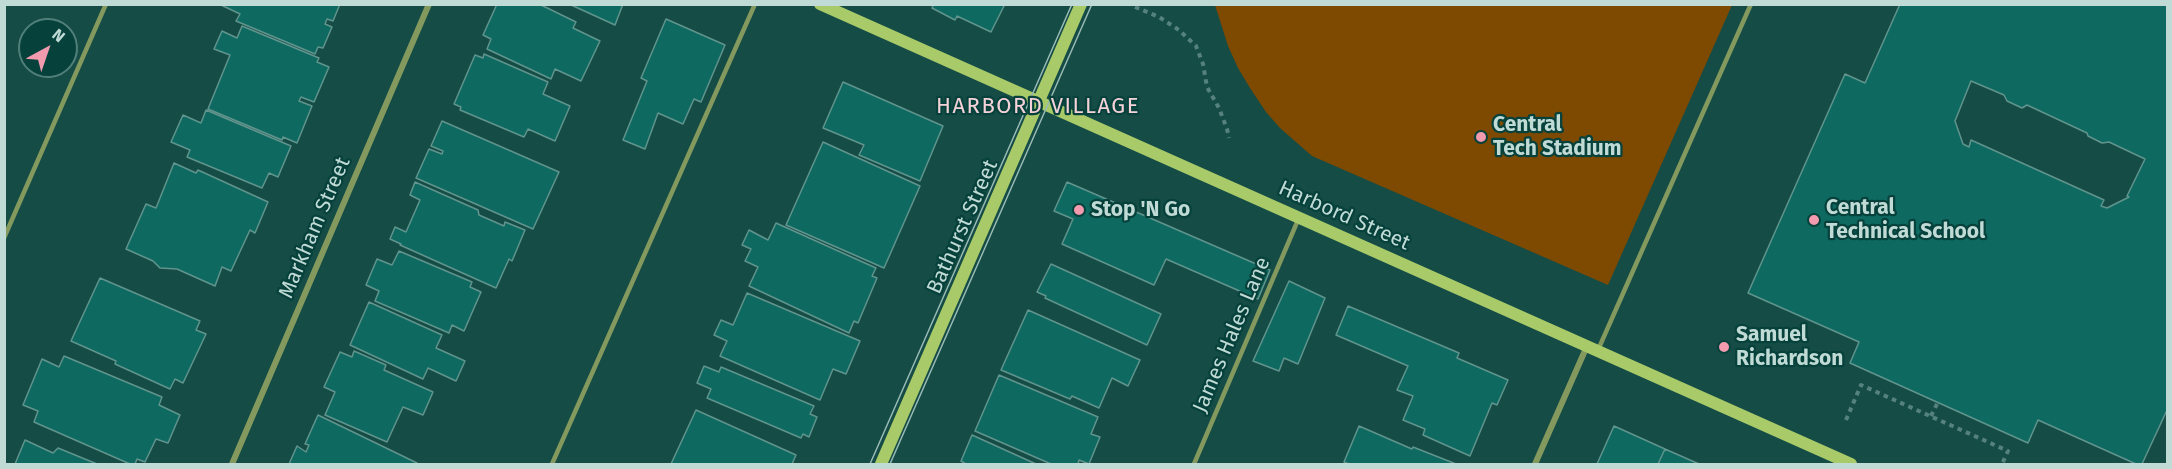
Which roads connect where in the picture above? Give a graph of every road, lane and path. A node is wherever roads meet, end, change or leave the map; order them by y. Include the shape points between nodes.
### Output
1 (106, 4) edge
2 (429, 4) edge
3 (755, 4) edge
4 (820, 4) edge
5 (1081, 4) edge
6 (1751, 4) edge
7 (1135, 7) dead end
8 (1038, 102) junction
9 (1229, 138) dead end
10 (1299, 217) junction
11 (4, 238) edge
12 (1593, 348) junction
13 (1938, 402) dead end
14 (1931, 416) junction
15 (1846, 420) dead end
16 (232, 465) edge
17 (552, 465) edge
18 (881, 465) edge
19 (1194, 465) edge
20 (1535, 465) edge
21 (1851, 465) edge
22 (2002, 465) edge

1 - 11 lane
2 - 16 street, Markham Street
3 - 17 lane
4 - 8 street, Harbord Street
5 - 8 street, Bathurst Street
6 - 12 lane
7 - 9 path via 1159,17 1196,46 1207,87
8 - 10 street, Harbord Street
8 - 18 street, Bathurst Street
10 - 12 street, Harbord Street
10 - 19 lane, James Hales Lane
12 - 20 street
12 - 21 street, Harbord Street
13 - 14 path
14 - 15 path via 1861,385
14 - 22 path via 2008,451

